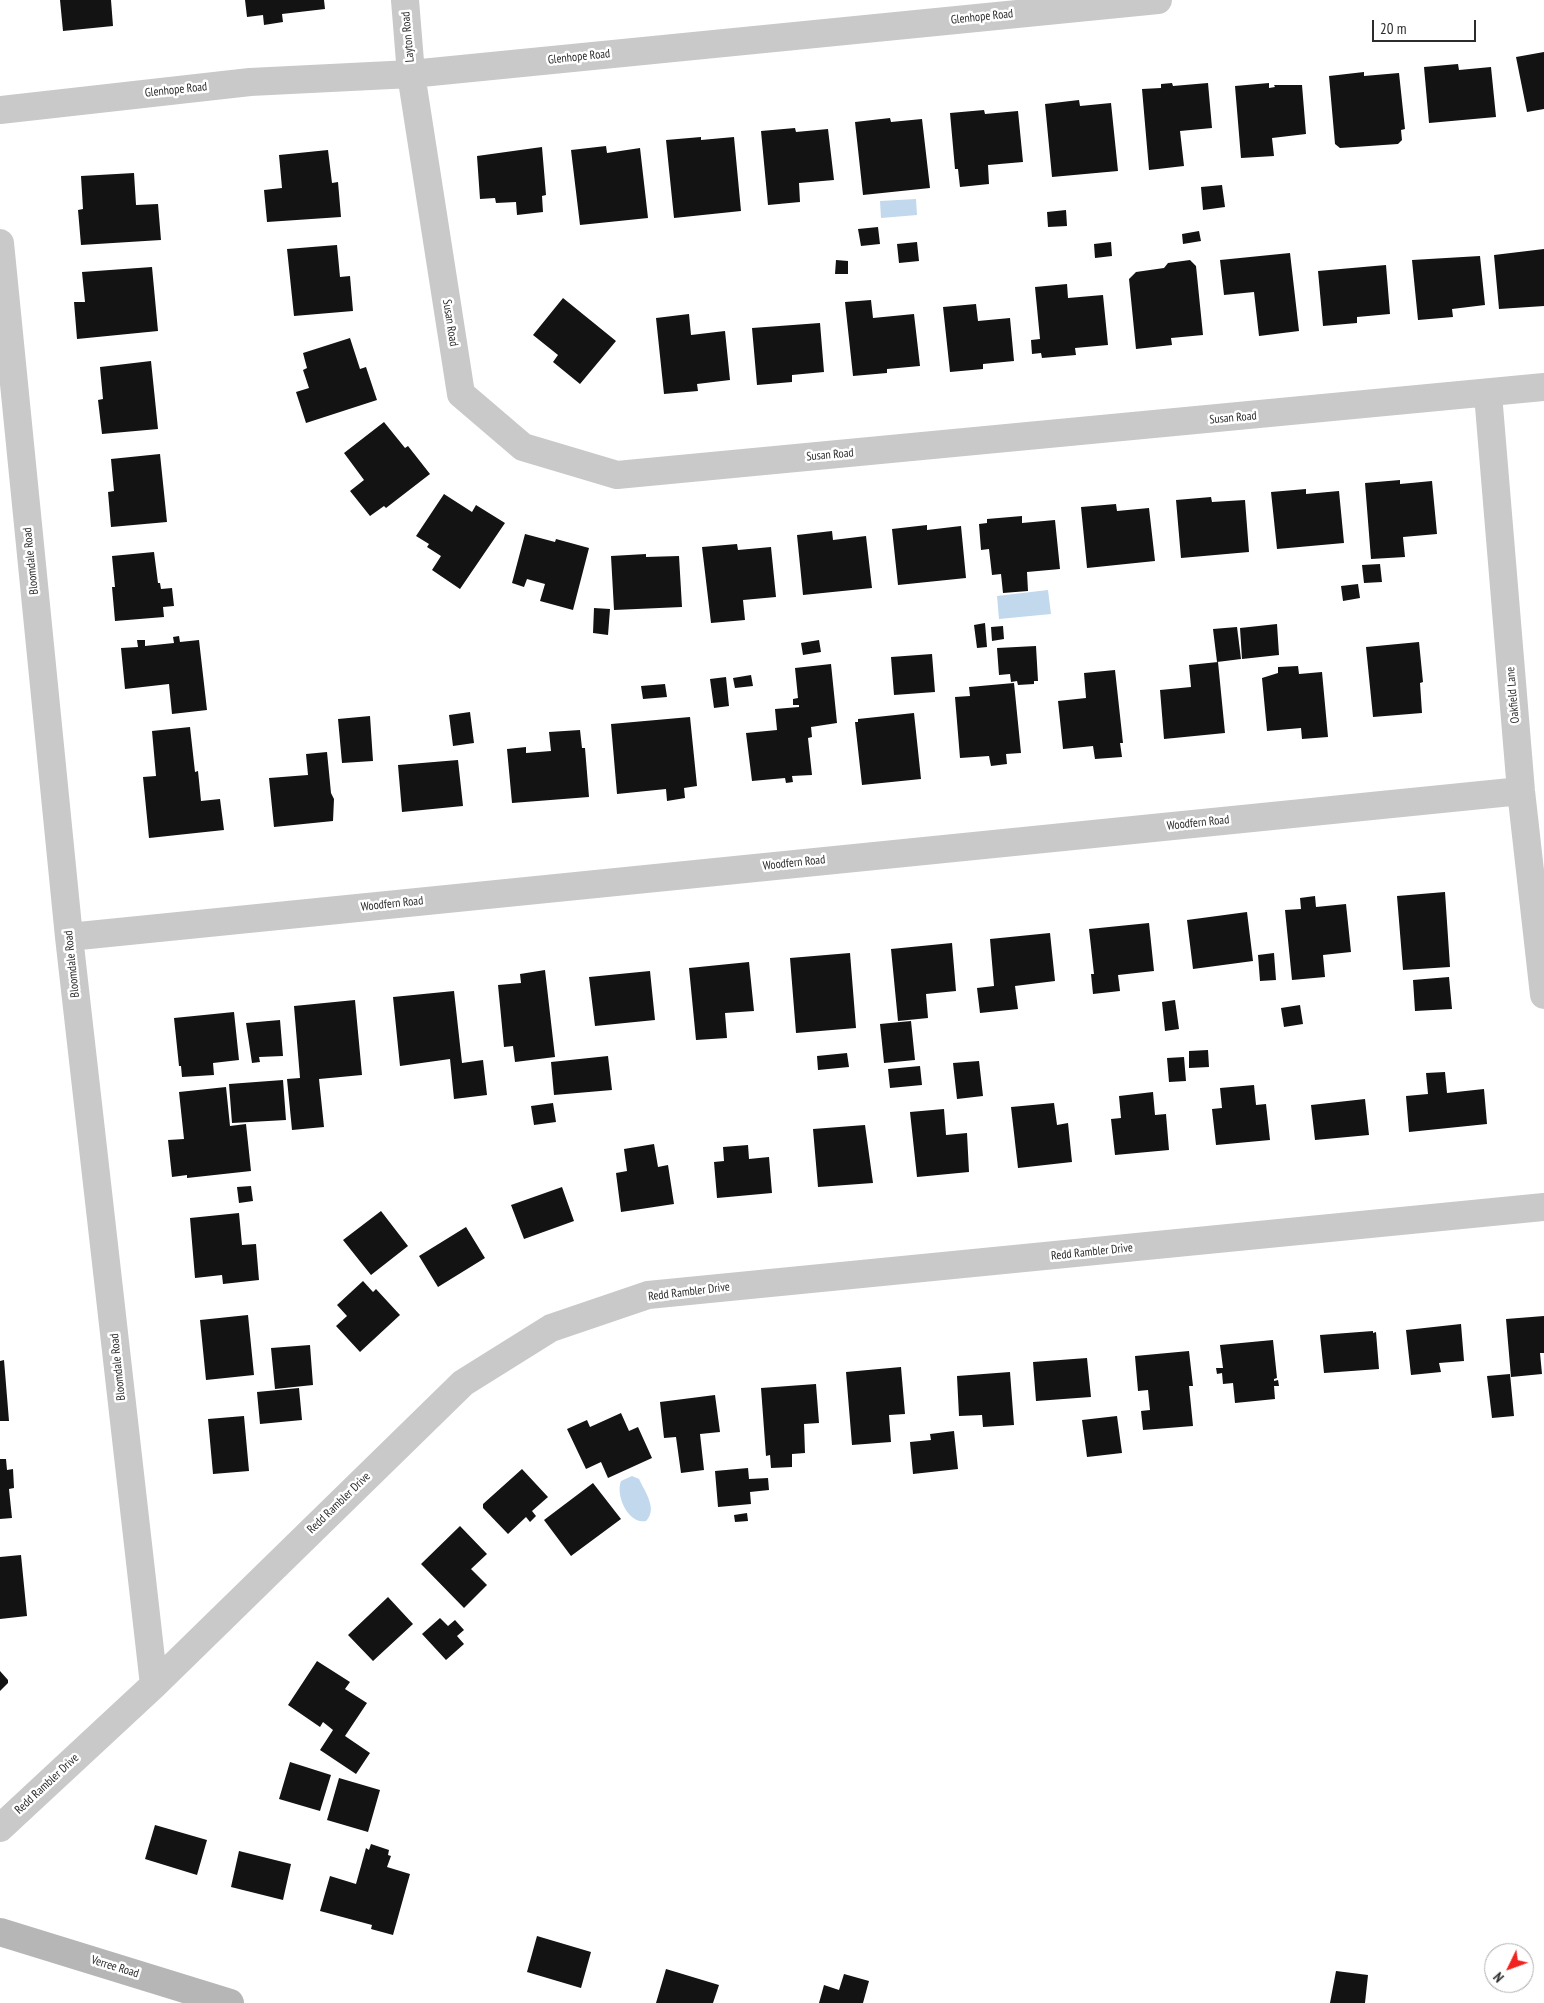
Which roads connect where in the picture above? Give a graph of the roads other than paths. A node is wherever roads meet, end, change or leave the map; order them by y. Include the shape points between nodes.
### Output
1 (405, 0) edge
2 (1158, 0) edge
3 (411, 74) junction
4 (0, 110) edge
5 (0, 243) edge
6 (1544, 387) edge
7 (1488, 394) junction
8 (1521, 791) junction
9 (69, 937) junction
10 (1544, 995) edge
11 (1544, 1207) edge
12 (154, 1685) junction
13 (0, 1828) edge
14 (0, 1932) edge
15 (230, 2003) edge

1 - 3 street, Layton Road
2 - 3 street, Glenhope Road
3 - 4 street, Glenhope Road via 250,82
3 - 7 street, Susan Road via 461,394 523,447 617,475
5 - 9 street, Bloomdale Road
6 - 7 street, Susan Road
7 - 8 street, Oakfield Lane
8 - 9 street, Woodfern Road
8 - 10 street, Oakfield Lane
9 - 12 street, Bloomdale Road
11 - 12 street, Redd Rambler Drive via 648,1295 551,1328 463,1382
12 - 13 street, Redd Rambler Drive
14 - 15 main road, Verree Road

